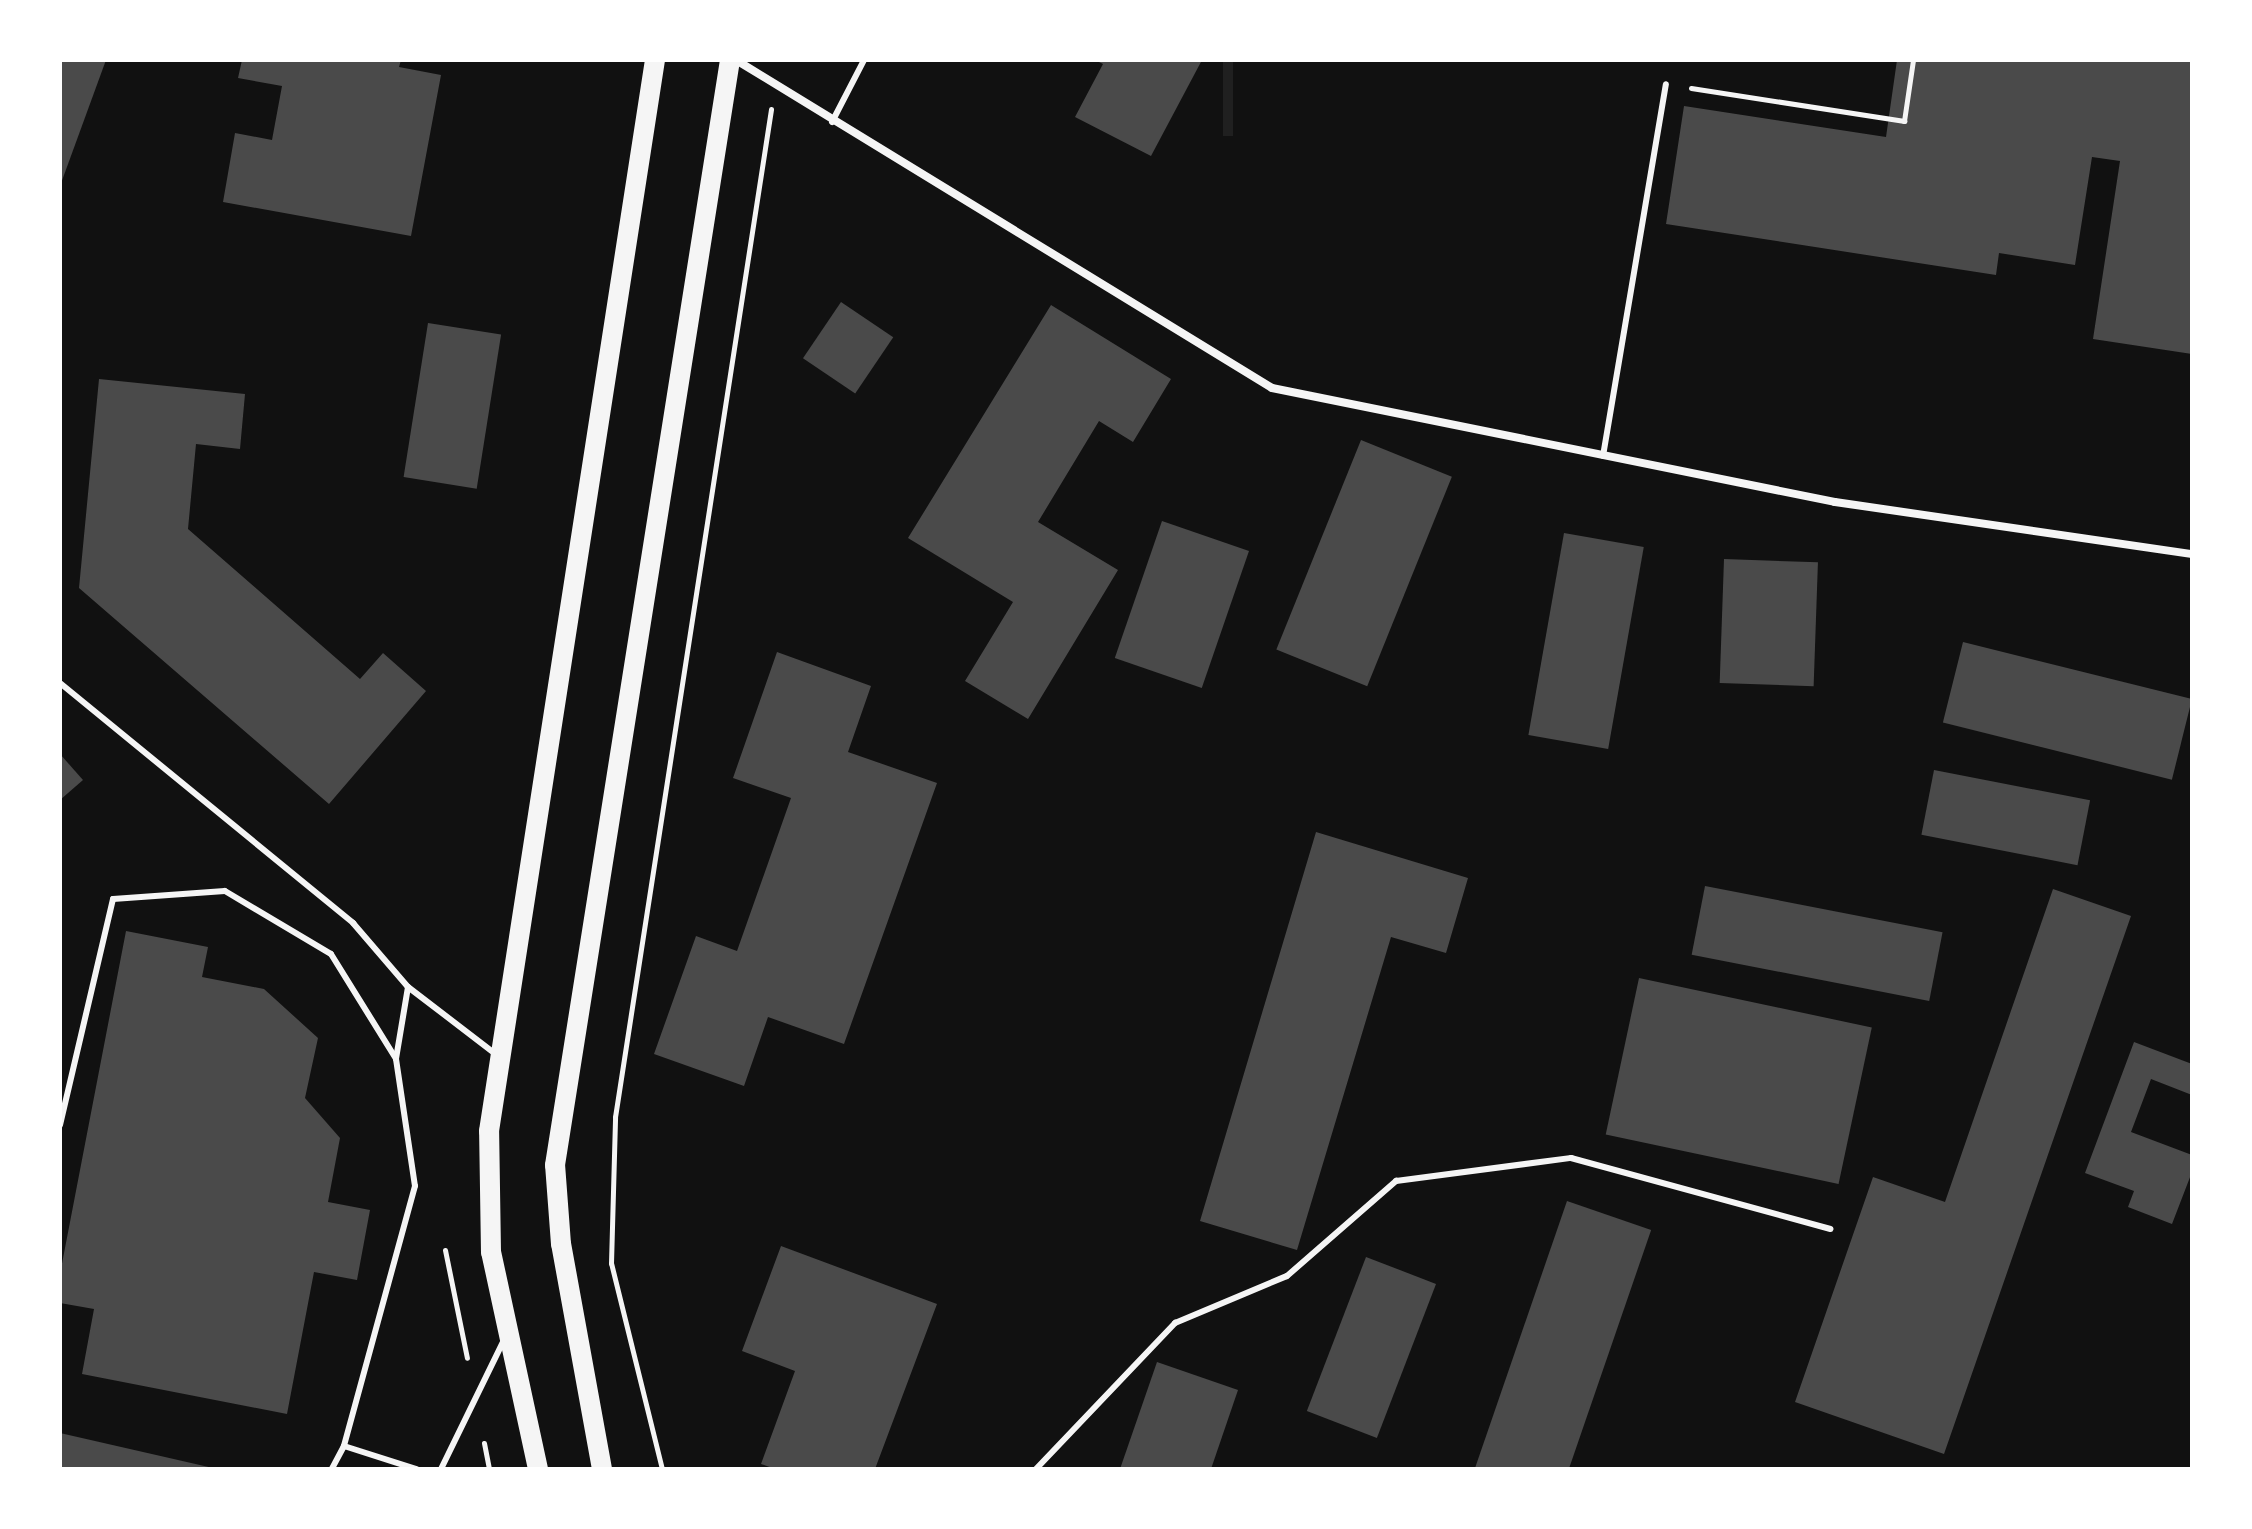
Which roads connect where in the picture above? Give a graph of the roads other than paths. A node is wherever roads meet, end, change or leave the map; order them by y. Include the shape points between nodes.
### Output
1 (655, 60) edge
2 (733, 60) edge
3 (864, 60) edge
4 (1666, 84) road end
5 (832, 122) junction
6 (1603, 456) junction
7 (2192, 554) edge
8 (60, 683) edge
9 (408, 987) junction
10 (500, 1057) junction
11 (396, 1059) junction
12 (60, 1125) edge
13 (1830, 1229) dead end
14 (508, 1330) junction
15 (344, 1446) junction
16 (332, 1469) edge
17 (416, 1469) edge
18 (441, 1469) edge
19 (538, 1469) edge
20 (602, 1469) edge
21 (1036, 1469) edge

1 - 10 main road
2 - 5 street
2 - 20 main road via 555,1165 561,1244
3 - 5 lane
4 - 6 lane
5 - 6 street via 1272,388
6 - 7 street via 1835,502
8 - 9 lane via 353,923
9 - 10 lane
9 - 11 lane
10 - 14 main road via 489,1131 491,1252
11 - 12 lane via 331,954 225,891 113,899
11 - 15 lane via 415,1186
13 - 21 lane via 1571,1158 1396,1181 1287,1276 1175,1323
14 - 18 lane
14 - 19 main road
15 - 16 lane
15 - 17 lane

